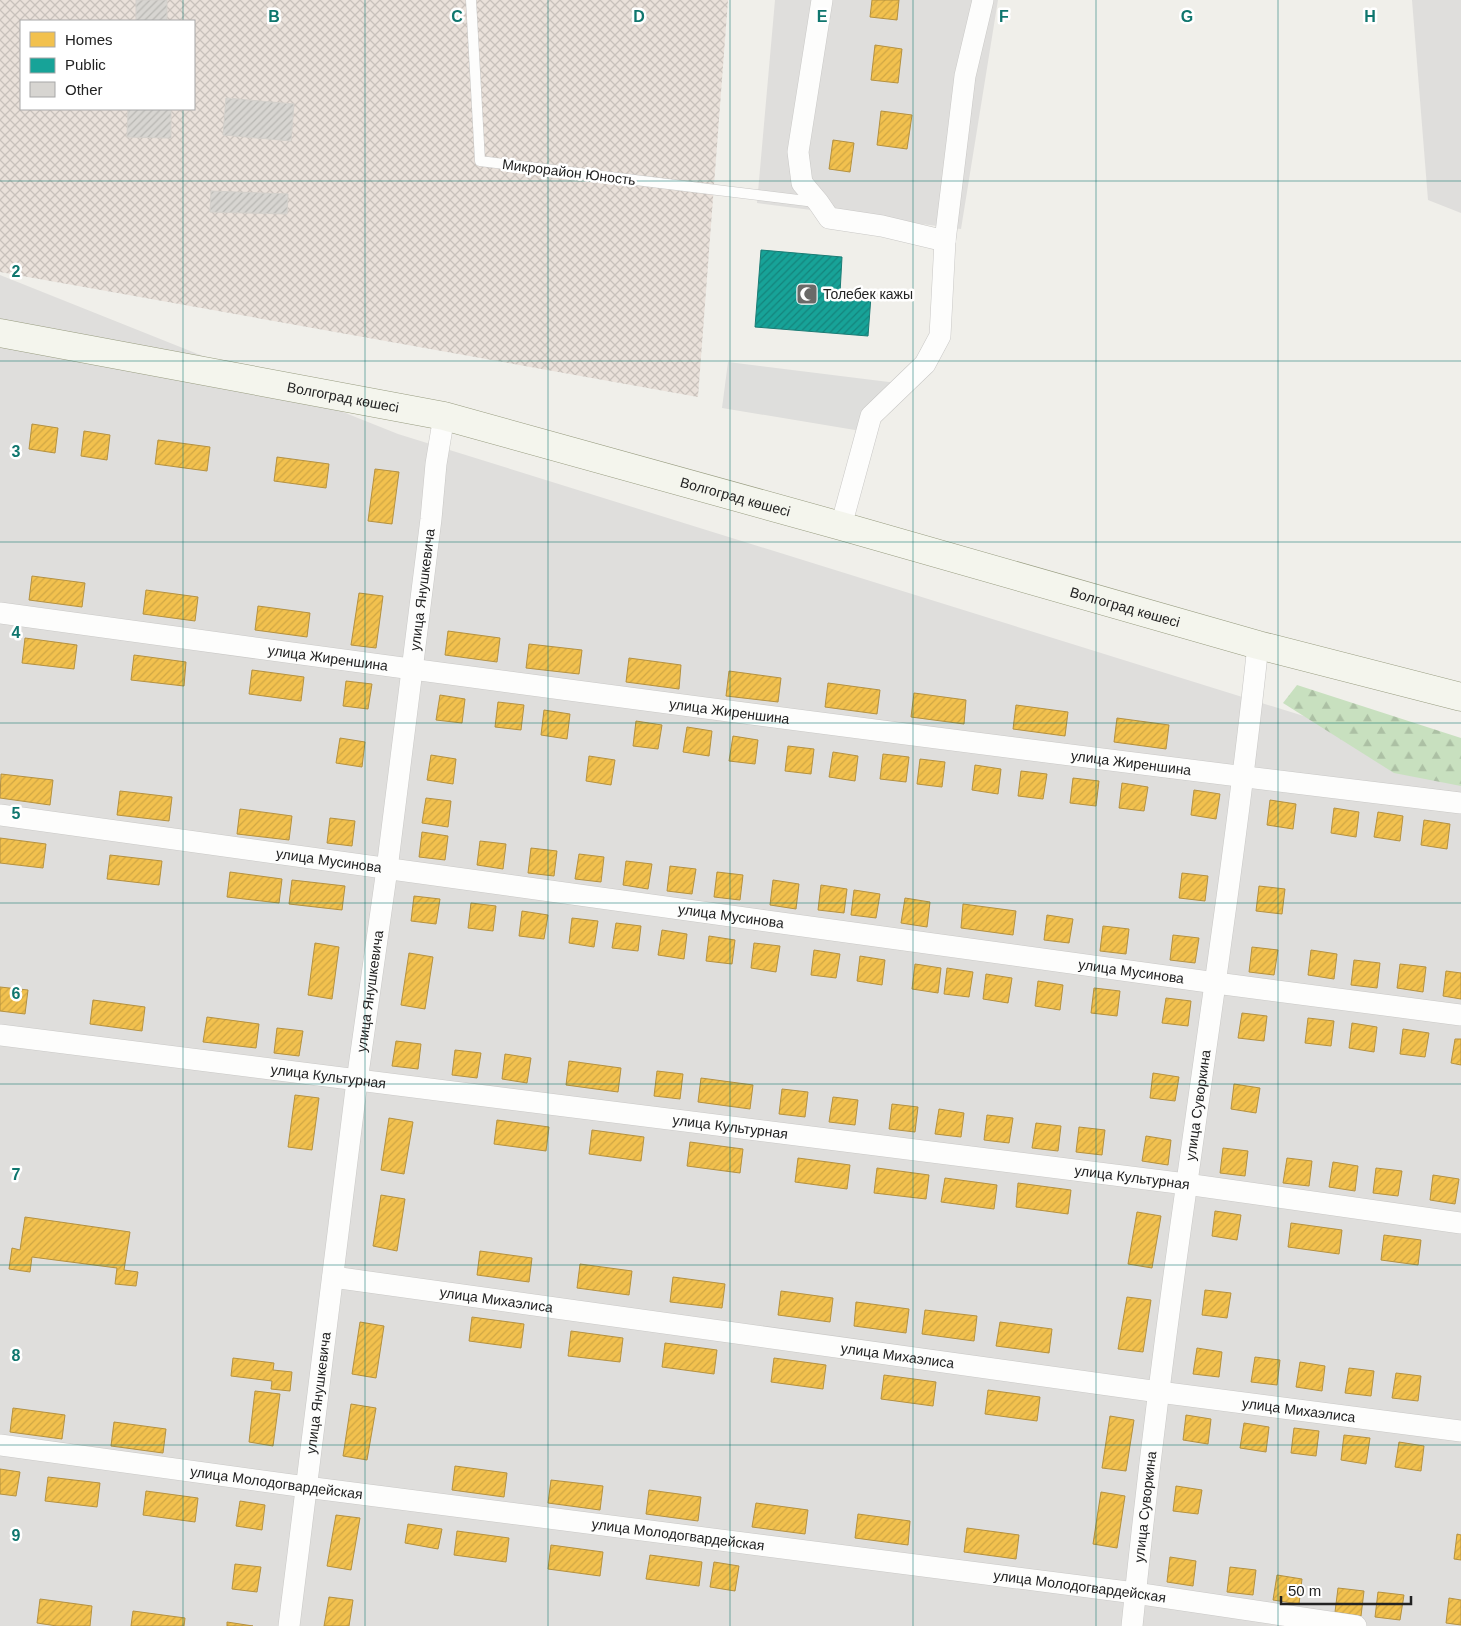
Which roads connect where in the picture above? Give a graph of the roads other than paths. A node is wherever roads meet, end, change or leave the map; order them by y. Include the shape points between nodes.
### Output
1 (471, 0) edge
2 (822, 0) edge
3 (983, 0) edge
4 (818, 202) junction
5 (945, 241) junction
6 (0, 333) edge
7 (444, 416) junction
8 (841, 526) junction
9 (0, 613) edge
10 (1258, 645) junction
11 (412, 670) junction
12 (1461, 697) edge
13 (1244, 777) junction
14 (1461, 803) edge
15 (0, 816) edge
16 (387, 869) junction
17 (1216, 983) junction
18 (1461, 1015) edge
19 (0, 1035) edge
20 (357, 1081) junction
21 (1186, 1184) junction
22 (1461, 1222) edge
23 (334, 1278) junction
24 (1159, 1392) junction
25 (1461, 1431) edge
26 (0, 1445) edge
27 (306, 1487) junction
28 (1135, 1593) junction
29 (289, 1626) edge
30 (1132, 1626) edge
31 (1356, 1626) edge

1 - 4 lane, Микрорайон Юность via 480,161
2 - 4 street via 798,152 802,183
3 - 5 street via 965,76
4 - 5 street via 829,218
5 - 8 street via 940,336 925,364 871,416
6 - 7 main road, Волгоград көшесі
7 - 8 main road, Волгоград көшесі
7 - 11 street, улица Янушкевича
8 - 10 main road, Волгоград көшесі
9 - 11 street, улица Жиреншина
10 - 12 main road, Волгоград көшесі
10 - 13 street, улица Суворкина
11 - 13 street, улица Жиреншина
11 - 16 street, улица Янушкевича
13 - 14 street, улица Жиреншина
13 - 17 street, улица Суворкина
15 - 16 street, улица Мусинова
16 - 17 street, улица Мусинова
16 - 20 street, улица Янушкевича
17 - 18 street, улица Мусинова
17 - 21 street, улица Суворкина
19 - 20 street, улица Культурная
20 - 21 street, улица Культурная
20 - 23 street, улица Янушкевича
21 - 22 street, улица Культурная
21 - 24 street, улица Суворкина
23 - 24 street, улица Михаэлиса
23 - 27 street, улица Янушкевича
24 - 25 street, улица Михаэлиса
24 - 28 street, улица Суворкина
26 - 27 street, улица Молодогвардейская
27 - 28 street, улица Молодогвардейская
27 - 29 street, улица Янушкевича
28 - 30 street, улица Суворкина
28 - 31 street, улица Молодогвардейская

